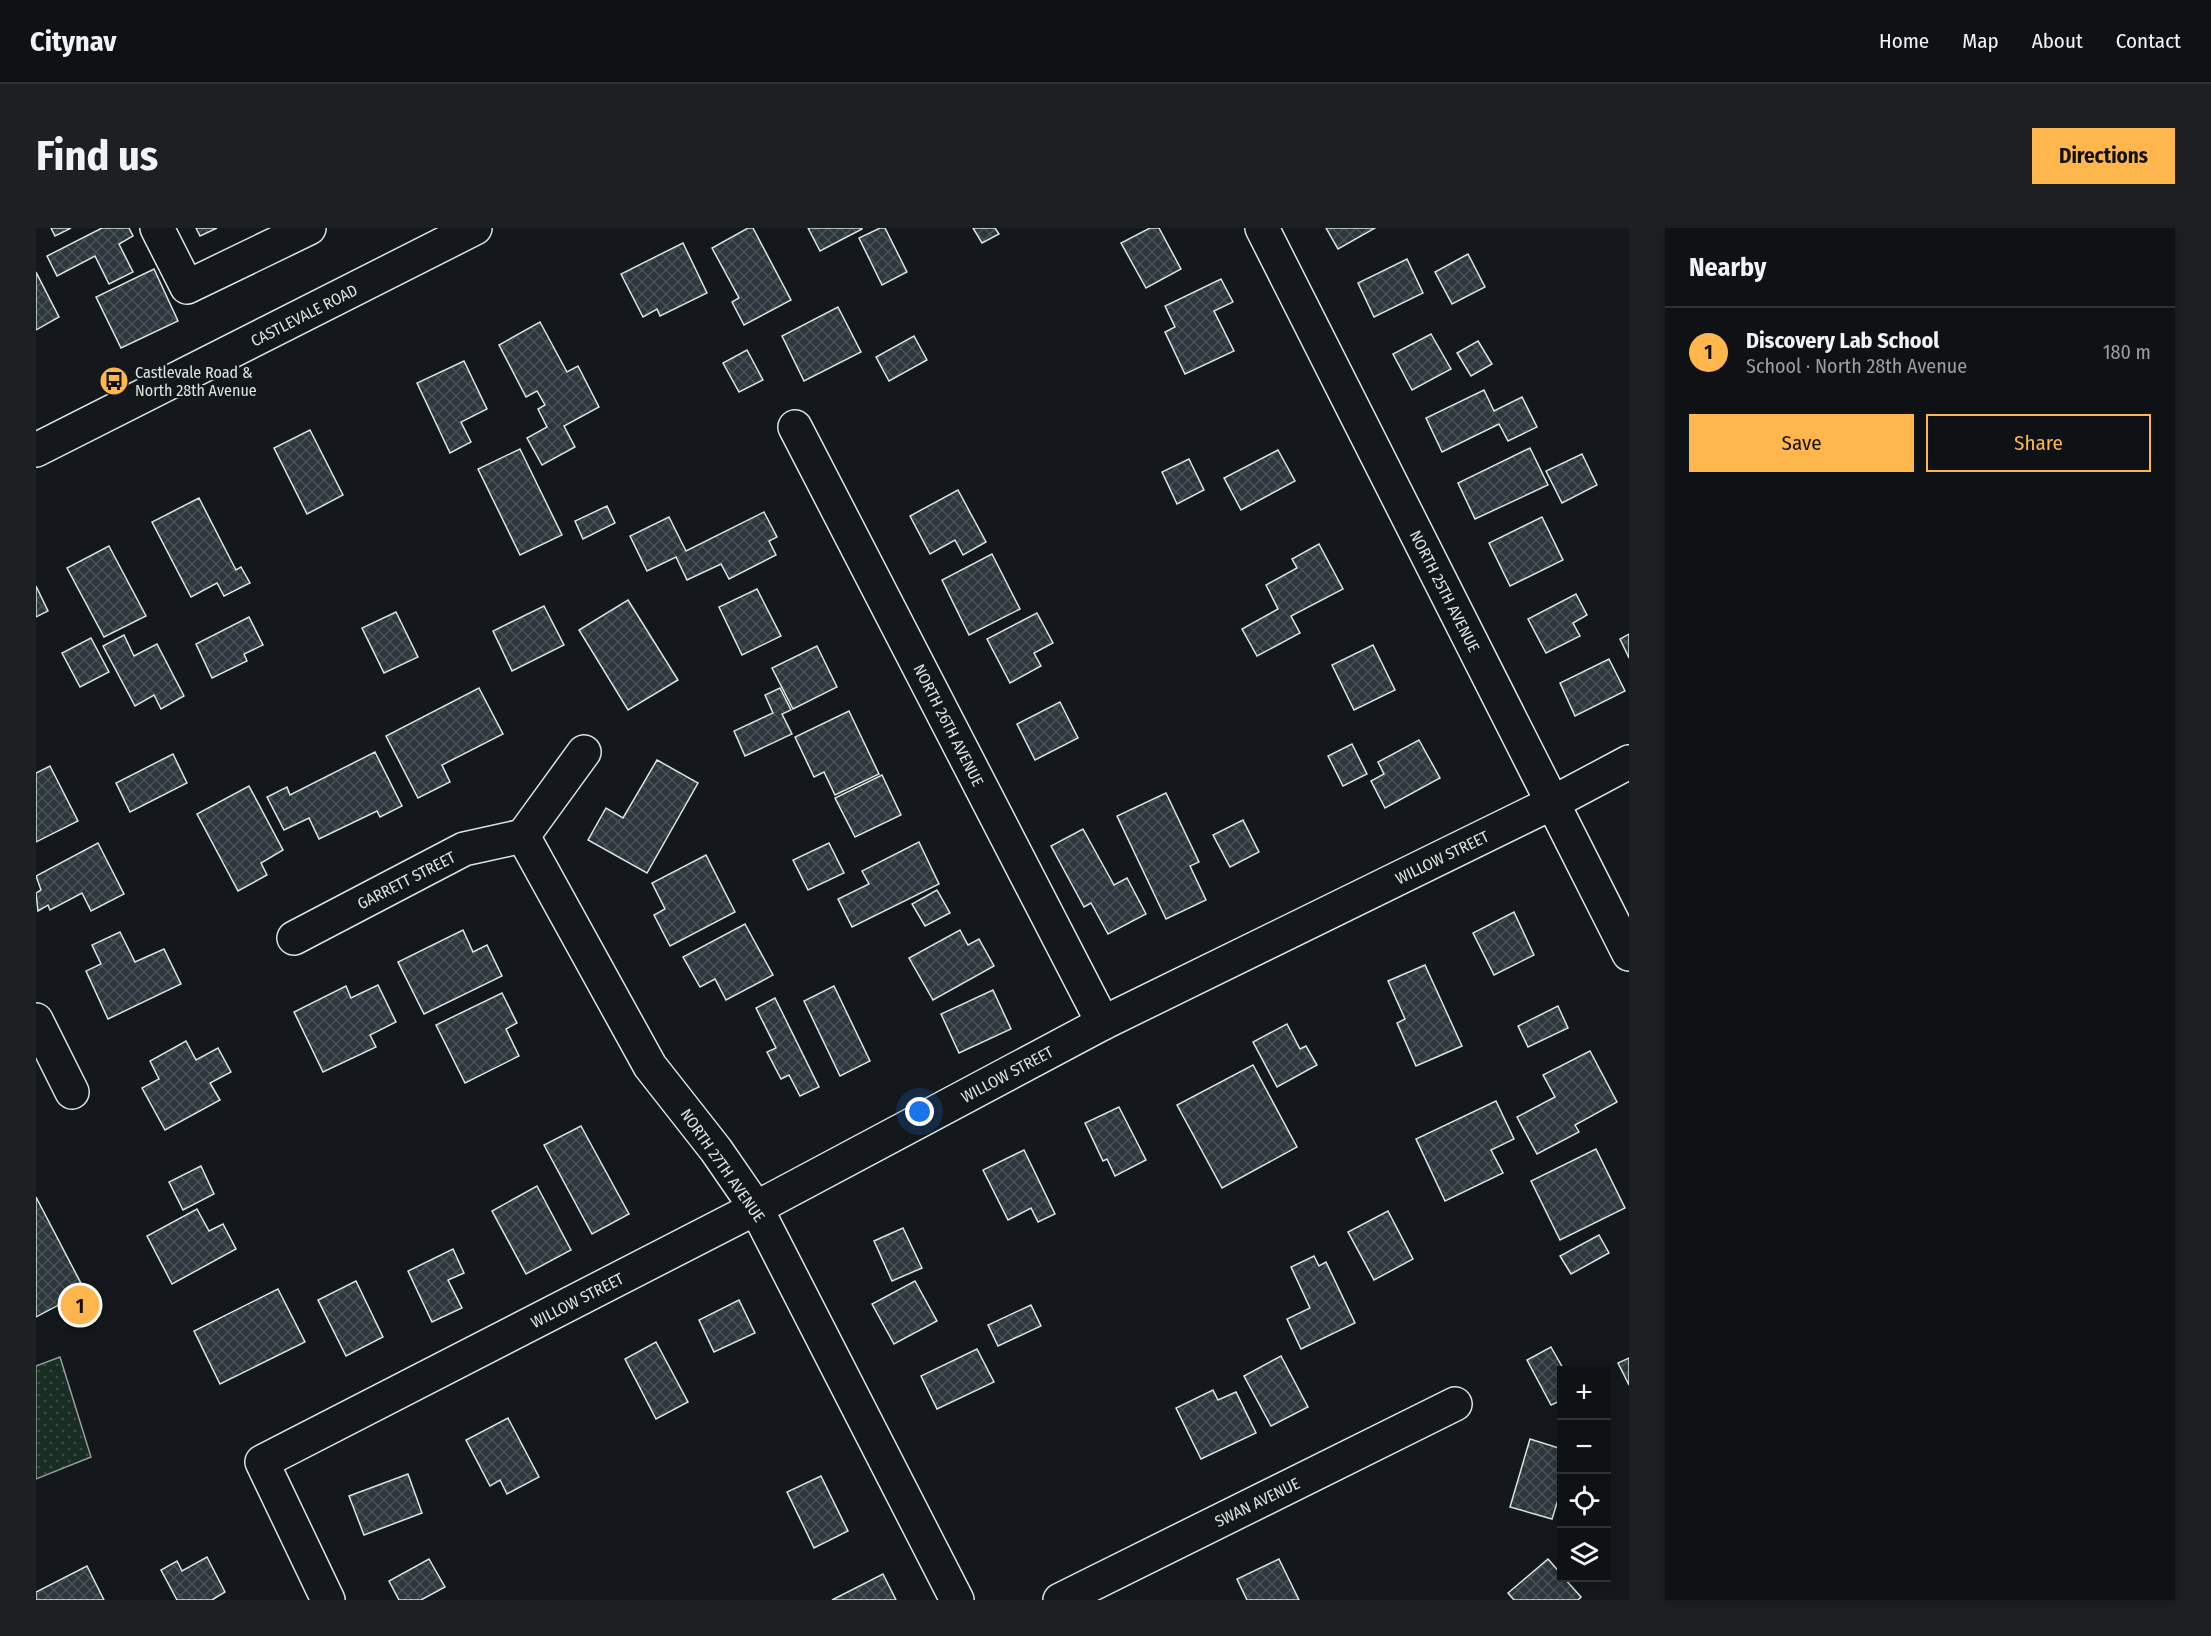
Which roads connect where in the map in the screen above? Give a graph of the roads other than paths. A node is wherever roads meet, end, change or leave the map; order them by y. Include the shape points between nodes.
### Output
1 (157, 228) edge
2 (309, 228) edge
3 (475, 228) edge
4 (1262, 228) edge
5 (795, 427) dead end
6 (36, 450) edge
7 (584, 752) dead end
8 (1629, 762) edge
9 (1552, 802) junction
10 (523, 836) junction
11 (294, 938) dead end
12 (1629, 954) edge
13 (36, 1020) edge
14 (1103, 1023) junction
15 (72, 1092) dead end
16 (756, 1208) junction
17 (1455, 1404) dead end
18 (328, 1600) edge
19 (957, 1600) edge
20 (1060, 1600) edge

1 - 2 street via 186,287
3 - 6 street, CASTLEVALE ROAD
4 - 9 street, NORTH 25TH AVENUE
5 - 14 street, NORTH 26TH AVENUE
7 - 10 street
8 - 9 street, WILLOW STREET
9 - 12 street, NORTH 25TH AVENUE
9 - 14 street, WILLOW STREET
10 - 11 street, GARRETT STREET via 464,849
10 - 16 street, NORTH 27TH AVENUE via 650,1066 717,1150
13 - 15 street
14 - 16 street, WILLOW STREET
16 - 18 street, WILLOW STREET via 262,1462
16 - 19 street, NORTH 27TH AVENUE
17 - 20 street, SWAN AVENUE

